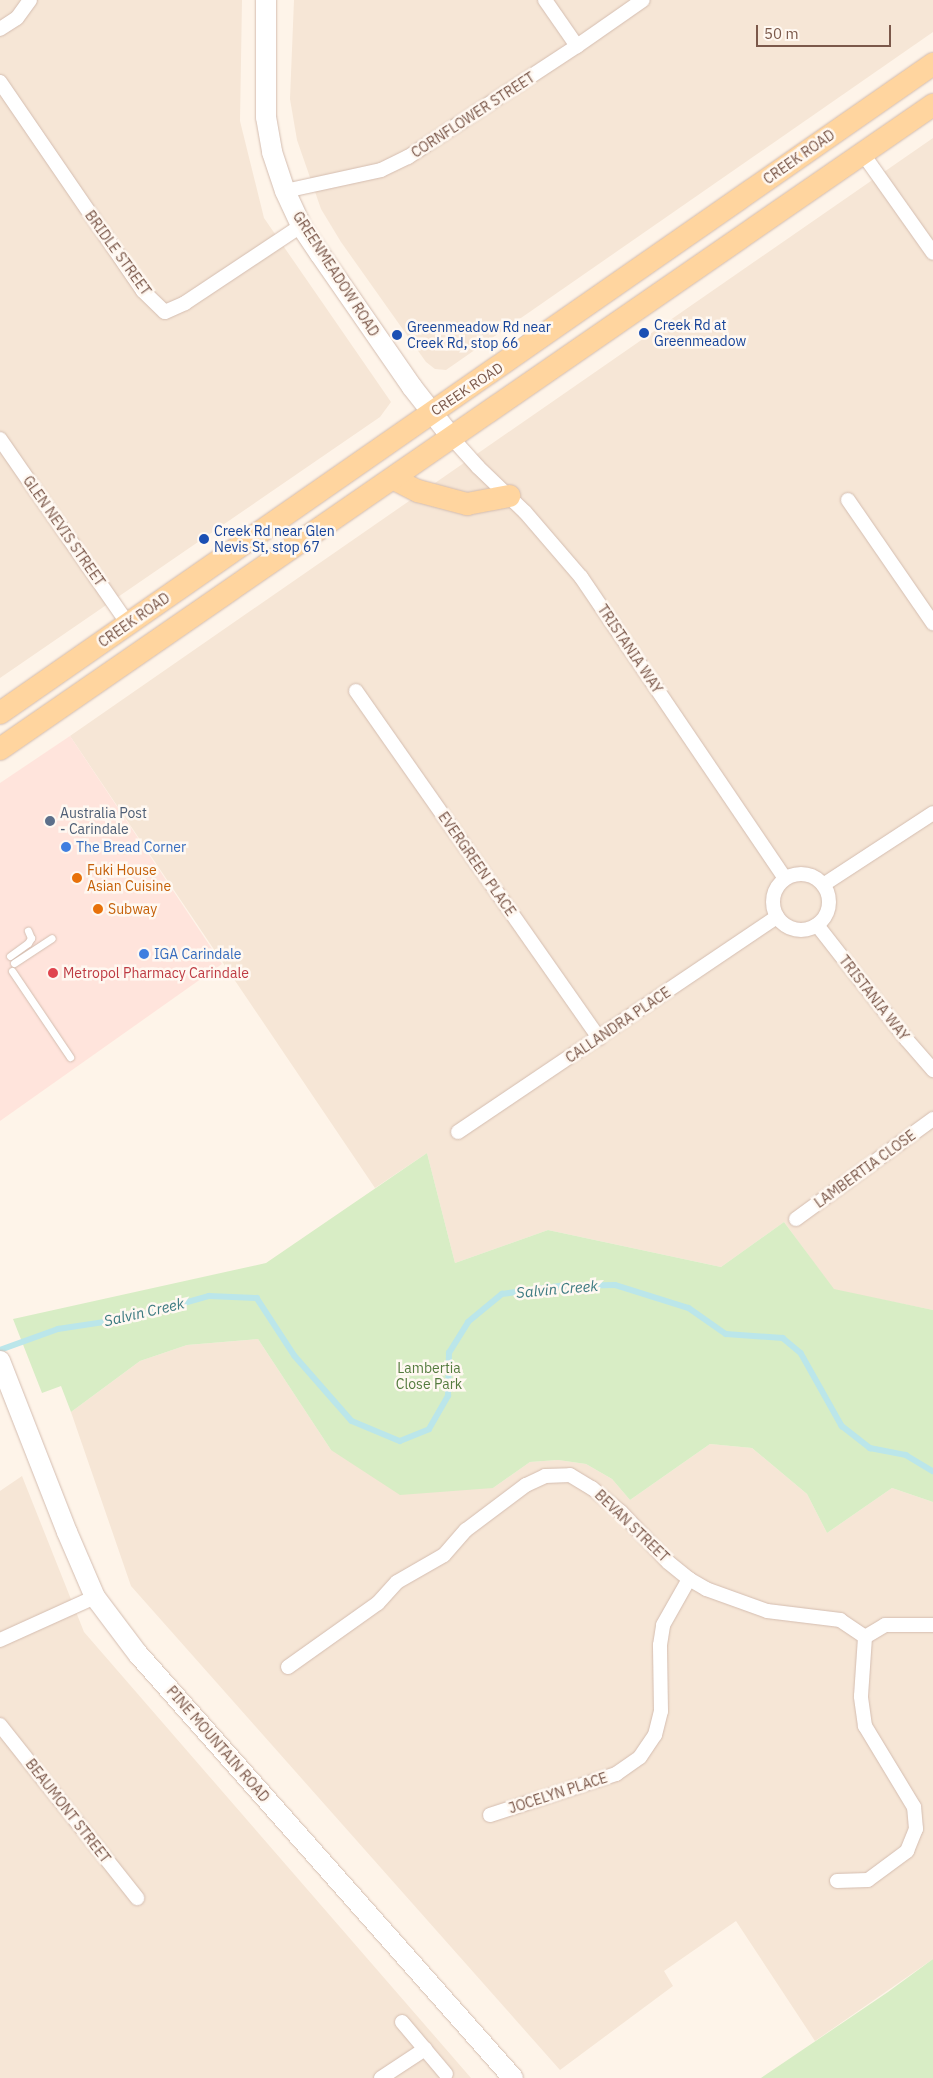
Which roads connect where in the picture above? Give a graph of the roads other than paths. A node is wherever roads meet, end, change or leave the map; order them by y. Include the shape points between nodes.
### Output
1 (30, 0) edge
2 (266, 0) edge
3 (545, 0) edge
4 (644, 0) edge
5 (0, 29) edge
6 (577, 46) junction
7 (933, 64) edge
8 (0, 82) edge
9 (933, 105) edge
10 (863, 154) junction
11 (285, 191) junction
12 (301, 226) junction
13 (933, 253) edge
14 (431, 413) junction
15 (452, 438) junction
16 (2, 446) edge
17 (394, 479) junction
18 (509, 496) junction
19 (848, 500) dead end
20 (933, 623) edge
21 (128, 624) junction
22 (356, 691) dead end
23 (0, 713) edge
24 (0, 749) edge
25 (933, 813) edge
26 (785, 878) junction
27 (824, 885) junction
28 (777, 917) junction
29 (817, 925) junction
30 (28, 931) dead end
31 (52, 938) dead end
32 (12, 972) dead end
33 (599, 1038) junction
34 (70, 1057) dead end
35 (933, 1070) edge
36 (933, 1119) edge
37 (458, 1132) dead end
38 (796, 1218) dead end
39 (0, 1362) edge
40 (689, 1579) junction
41 (95, 1598) junction
42 (933, 1625) edge
43 (865, 1637) junction
44 (0, 1640) edge
45 (288, 1667) dead end
46 (0, 1725) edge
47 (490, 1815) dead end
48 (837, 1881) dead end
49 (137, 1898) dead end
50 (402, 2022) dead end
51 (425, 2049) junction
52 (446, 2074) dead end
53 (381, 2078) edge
54 (513, 2078) edge

1 - 5 street via 16,18
2 - 11 street, GREENMEADOW ROAD via 266,117 272,152
3 - 6 street
4 - 6 street, CORNFLOWER STREET
6 - 11 street, CORNFLOWER STREET via 429,145 390,166
7 - 14 main road, CREEK ROAD
8 - 12 street, BRIDLE STREET via 143,291 165,312 185,303
9 - 10 main road
10 - 13 street
10 - 15 main road
11 - 12 street, GREENMEADOW ROAD
12 - 14 street, GREENMEADOW ROAD
14 - 15 street, GREENMEADOW ROAD
14 - 21 main road, CREEK ROAD
15 - 17 main road
15 - 18 street, TRISTANIA WAY
16 - 21 street, GLEN NEVIS STREET
17 - 18 main road via 418,491 467,504
17 - 24 main road
18 - 26 street, TRISTANIA WAY via 581,578
19 - 20 street
21 - 23 main road, CREEK ROAD
22 - 33 street, EVERGREEN PLACE
25 - 27 street
26 - 27 street via 806,874
26 - 28 street via 773,896
27 - 29 street via 829,906
28 - 29 street via 795,930
28 - 33 street, CALLANDRA PLACE
29 - 35 street, TRISTANIA WAY
30 - 31 lane via 31,938 28,944 12,959
32 - 34 lane
33 - 37 street, CALLANDRA PLACE
36 - 38 street, LAMBERTIA CLOSE
39 - 41 street, PINE MOUNTAIN ROAD
40 - 43 street, BEVAN STREET via 767,1611 840,1620
40 - 45 street, BEVAN STREET via 592,1488 570,1475 544,1476 526,1485 466,1530 444,1555 397,1582 378,1603
40 - 47 street, JOCELYN PLACE via 663,1625 660,1645 661,1711 655,1736 640,1758 616,1774
41 - 44 street
41 - 54 street, PINE MOUNTAIN ROAD via 138,1654
42 - 43 street via 884,1624
43 - 48 street via 861,1696 865,1726 914,1807 916,1828 907,1851 868,1880
46 - 49 street, BEAUMONT STREET
50 - 51 street
51 - 52 street
51 - 53 street

